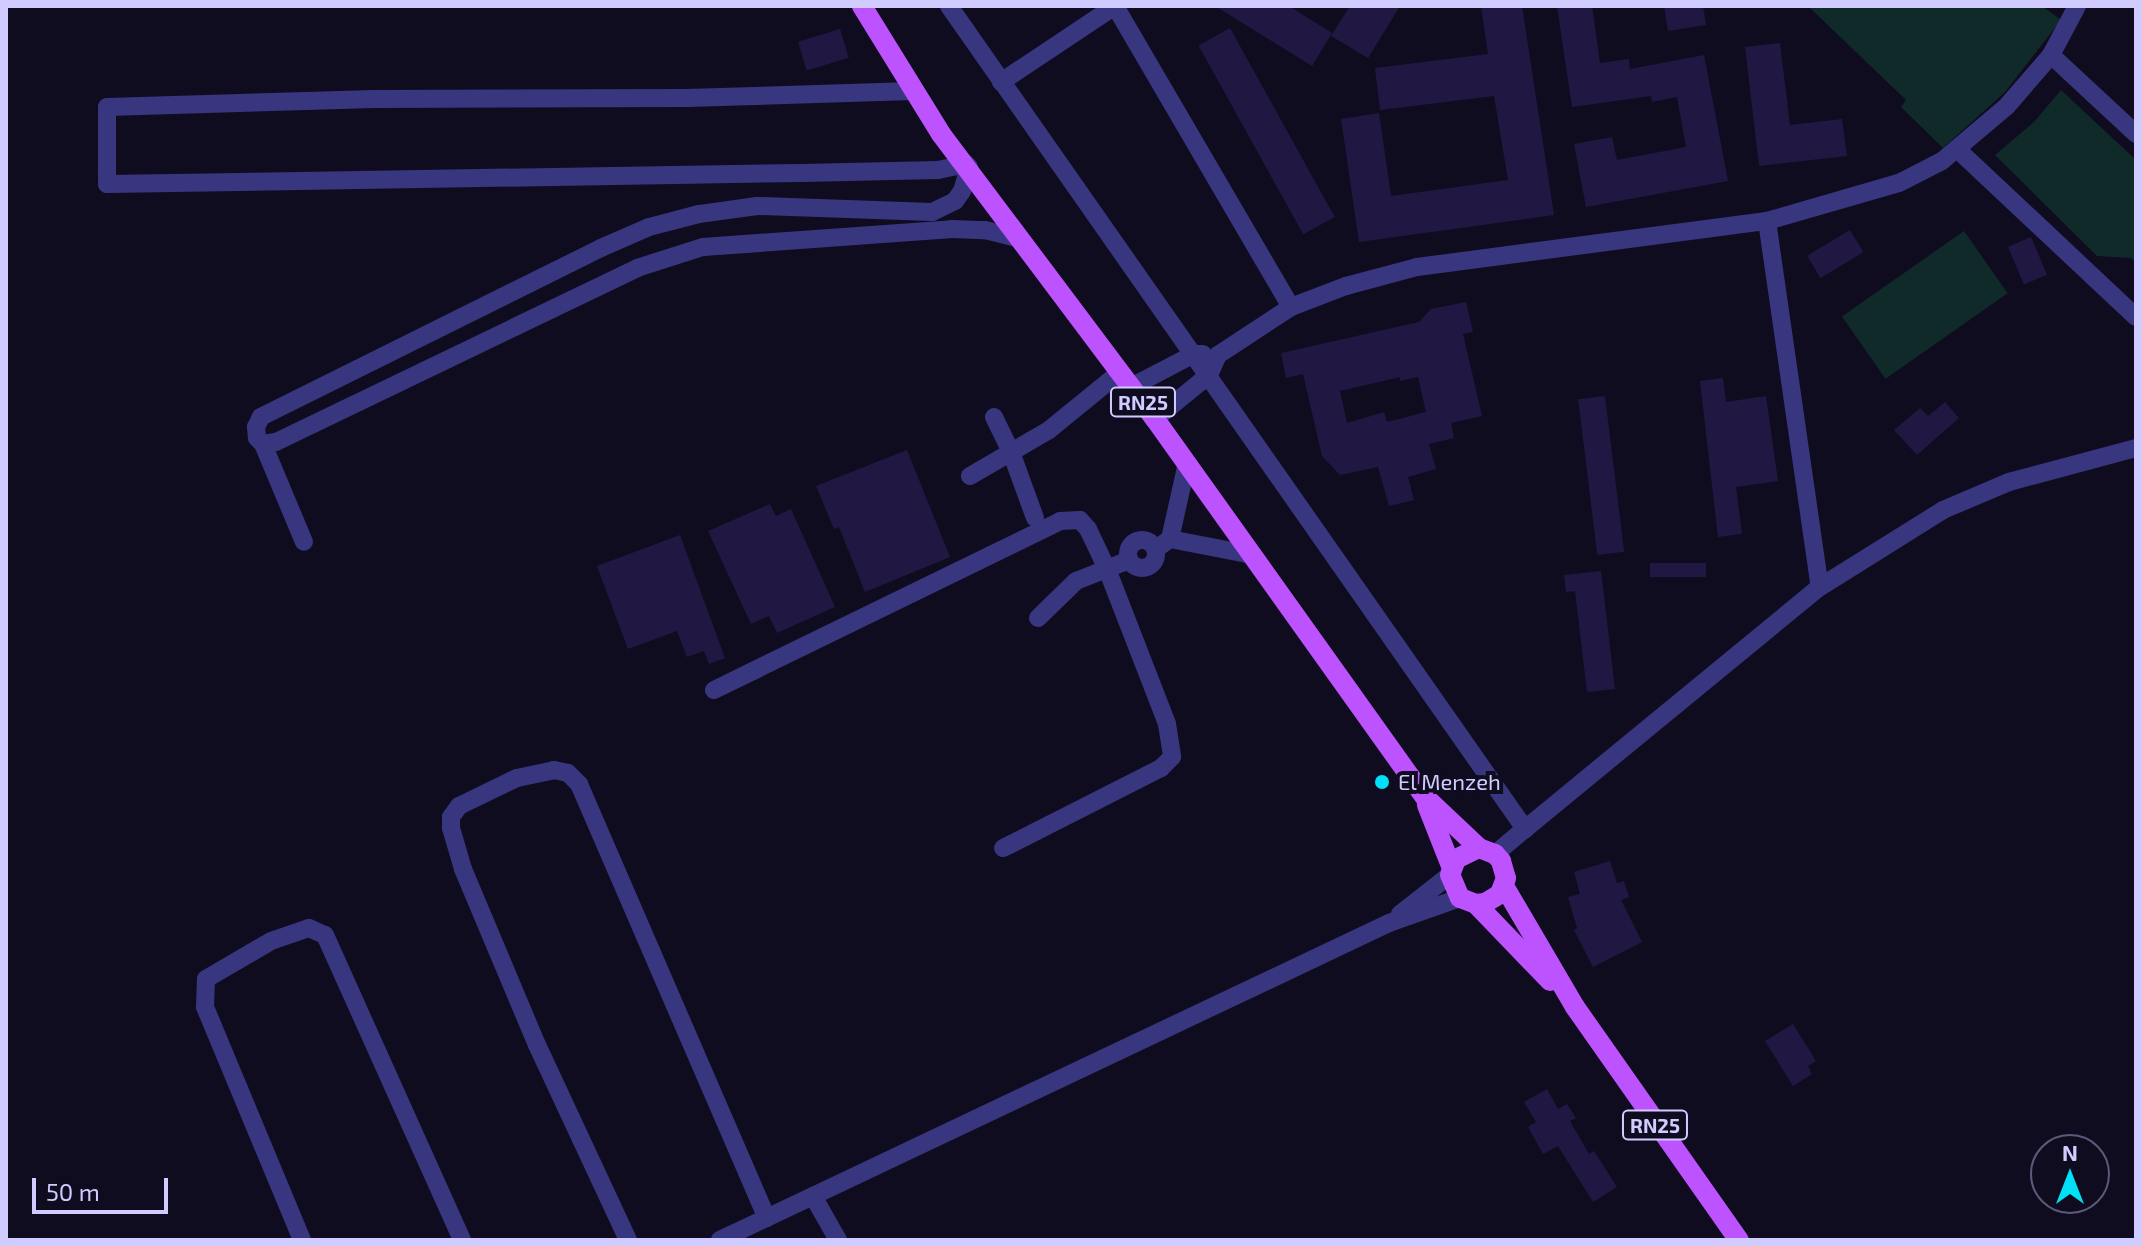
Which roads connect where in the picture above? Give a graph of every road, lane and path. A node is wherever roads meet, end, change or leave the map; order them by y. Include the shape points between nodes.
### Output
1 (862, 6) edge
2 (949, 6) edge
3 (1115, 6) edge
4 (2077, 6) edge
5 (2051, 55) junction
6 (1001, 82) junction
7 (912, 91) junction
8 (2136, 134) edge
9 (1957, 149) junction
10 (967, 165) junction
11 (1767, 221) junction
12 (914, 223) junction
13 (1018, 238) junction
14 (1291, 307) junction
15 (2136, 317) edge
16 (1194, 354) junction
17 (1218, 355) junction
18 (1209, 375) junction
19 (1126, 380) junction
20 (994, 417) dead end
21 (1155, 419) junction
22 (263, 444) junction
23 (2136, 448) edge
24 (1011, 452) junction
25 (1187, 463) junction
26 (970, 476) dead end
27 (1035, 518) dead end
28 (304, 542) dead end
29 (1163, 544) junction
30 (1252, 555) junction
31 (1107, 569) junction
32 (1820, 587) junction
33 (1038, 618) dead end
34 (714, 690) dead end
35 (1425, 797) junction
36 (1525, 829) junction
37 (1003, 848) dead end
38 (1487, 851) junction
39 (1450, 871) junction
40 (1504, 886) junction
41 (1468, 901) junction
42 (1389, 923) junction
43 (1575, 1007) junction
44 (813, 1196) junction
45 (767, 1218) junction
46 (302, 1240) edge
47 (462, 1240) edge
48 (628, 1240) edge
49 (720, 1240) edge
50 (838, 1240) edge
51 (1739, 1240) edge

1 - 7 main road, RN25
2 - 6 street
3 - 6 street
3 - 14 street
4 - 5 street
5 - 8 street
5 - 9 street via 2007,106
6 - 16 street
7 - 10 main road, RN25
7 - 10 street via 107,107 107,184 938,170
9 - 11 street via 1899,183
9 - 15 street
10 - 12 street via 967,180 955,201
10 - 13 main road, RN25
11 - 14 street via 1417,267
11 - 32 street
12 - 13 street
12 - 22 street via 726,244 658,260
12 - 22 street via 816,206 757,206 649,227 261,417 256,427
13 - 19 main road, RN25
14 - 17 street
16 - 17 street
16 - 18 street
16 - 19 street
17 - 18 street
18 - 21 street
18 - 36 street
19 - 21 main road, RN25
19 - 24 street
20 - 24 street
21 - 25 main road, RN25
22 - 28 street
23 - 32 street via 1966,497
24 - 26 street
24 - 27 street
25 - 29 street
25 - 30 main road, RN25
29 - 30 street
29 - 31 street via 1151,566 1138,568 1129,560
30 - 35 main road, RN25
31 - 33 street via 1076,581
31 - 34 street via 1080,520 1060,521
31 - 37 street via 1167,724 1172,757 1161,768
32 - 36 street
35 - 38 main road, RN25
35 - 39 main road, RN25
36 - 38 street
38 - 39 main road via 1462,853
38 - 40 main road, RN25 via 1505,869
39 - 41 main road, RN25
39 - 42 street
40 - 41 main road via 1493,900
40 - 43 main road, RN25
41 - 42 street
41 - 43 main road, RN25
42 - 44 street
43 - 51 main road, RN25
44 - 45 street
44 - 50 street
45 - 48 street via 579,784 568,773 554,770 517,778 459,806 451,828 537,1045
45 - 49 street
46 - 47 street via 205,1007 206,979 271,941 309,928 325,935

